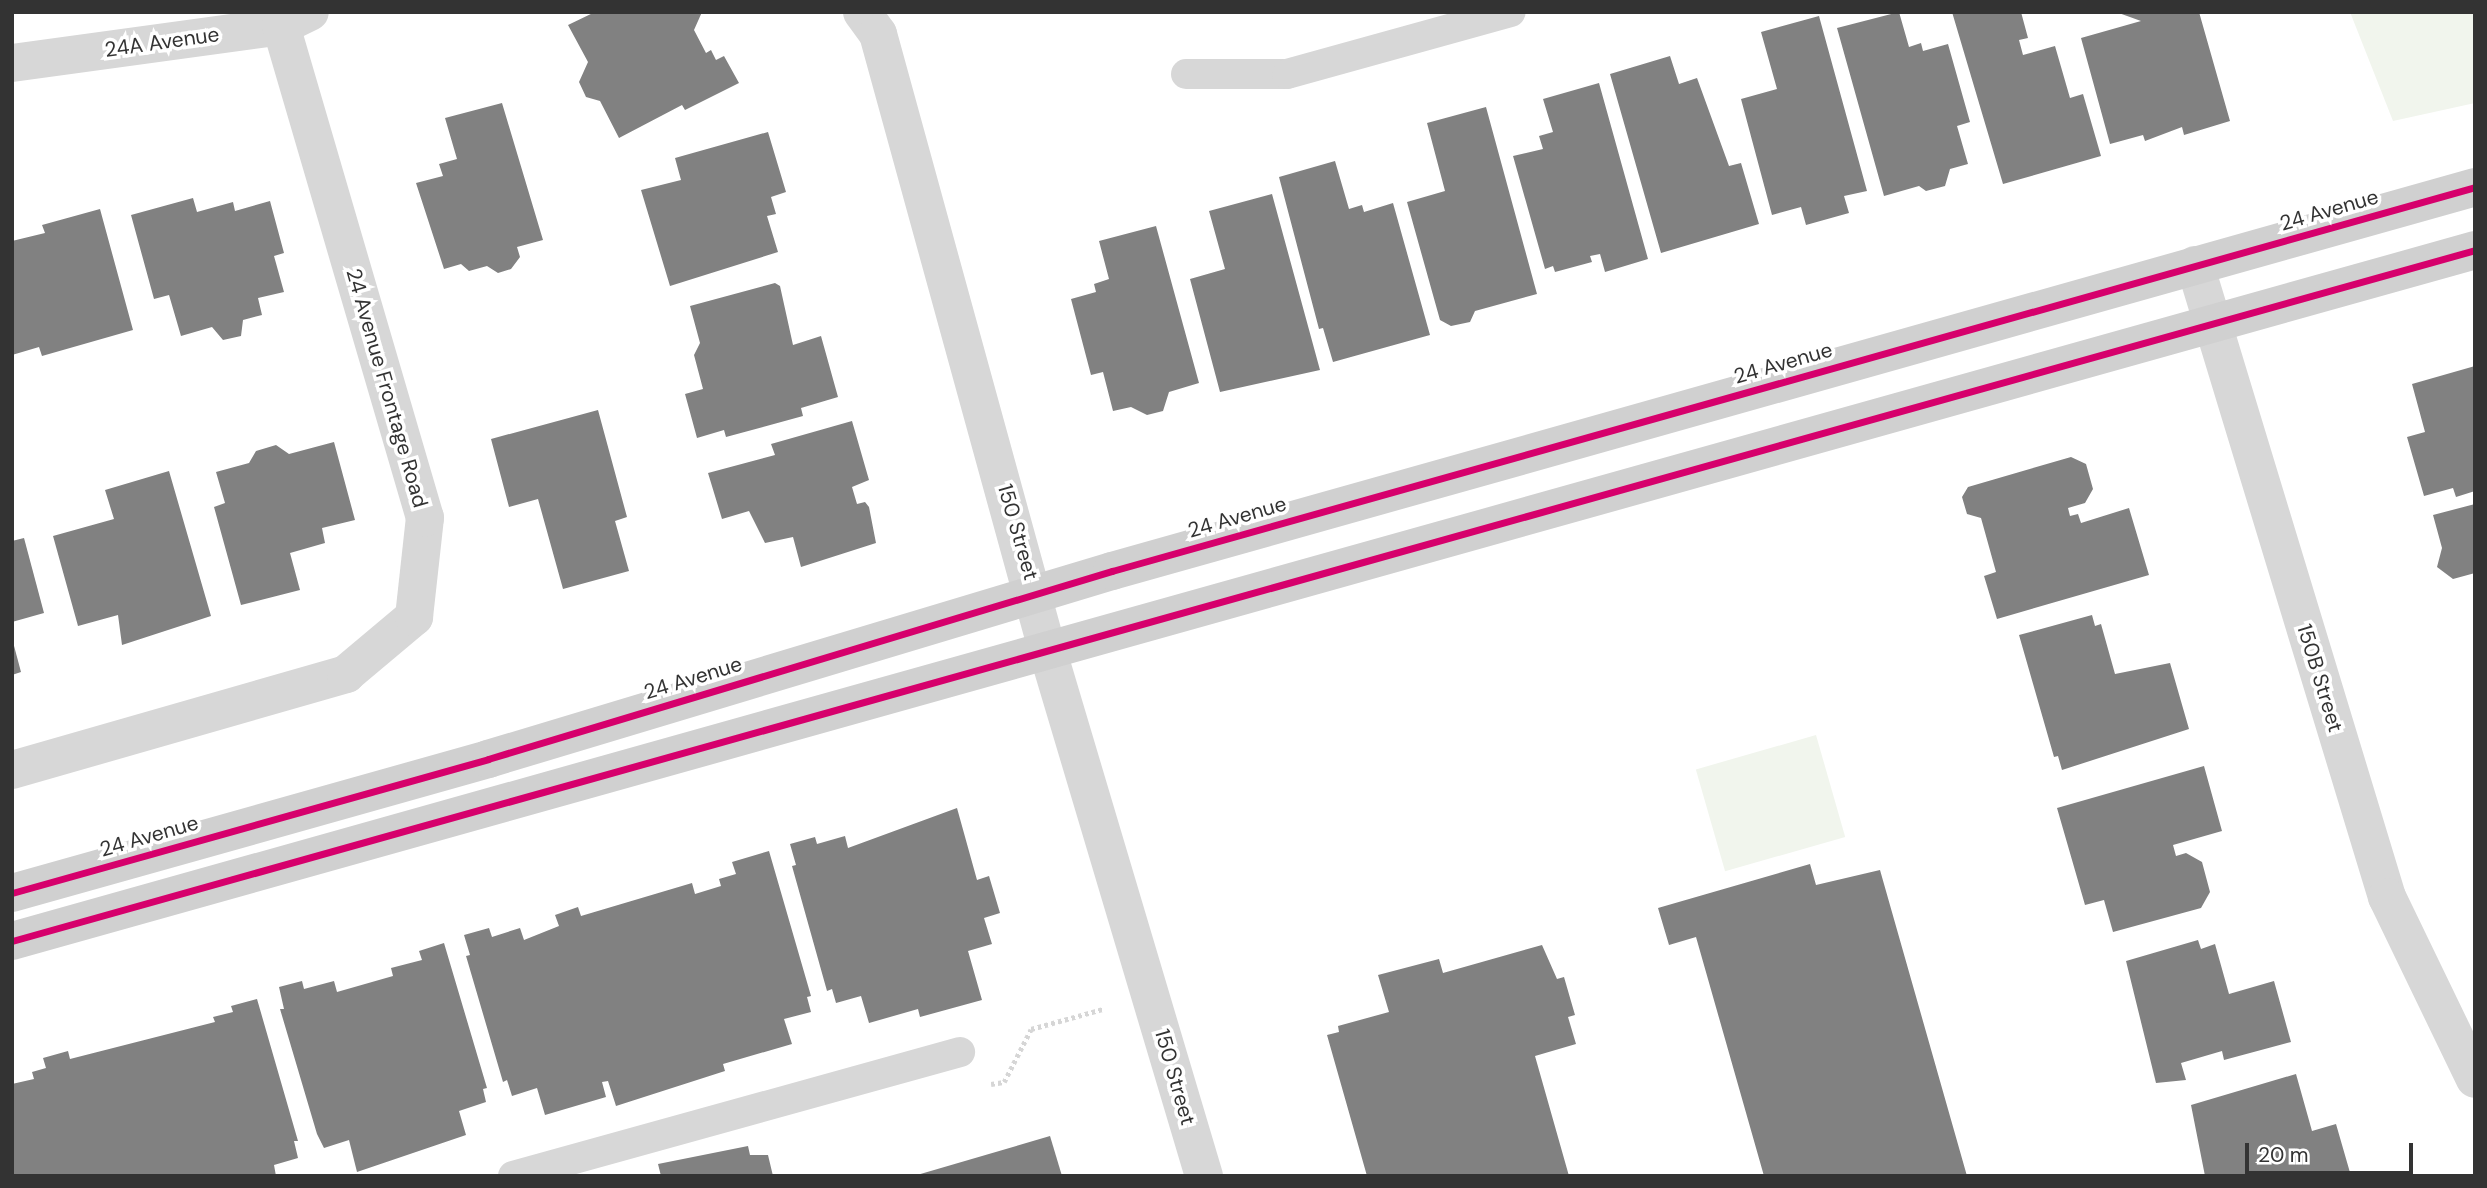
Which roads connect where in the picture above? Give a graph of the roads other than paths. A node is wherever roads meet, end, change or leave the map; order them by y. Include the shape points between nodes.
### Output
1 (862, 12) edge
2 (1511, 12) edge
3 (296, 19) edge
4 (12, 63) edge
5 (1186, 74) dead end
6 (2475, 187) edge
7 (2475, 250) edge
8 (2195, 265) junction
9 (2211, 323) junction
10 (1035, 593) junction
11 (1047, 649) junction
12 (12, 770) edge
13 (12, 893) edge
14 (12, 941) edge
15 (960, 1052) road end
16 (2475, 1079) edge
17 (527, 1174) edge
18 (1204, 1176) edge

1 - 10 street, 150 Street via 877,34
2 - 5 lane via 1287,74
3 - 4 street, 24A Avenue
3 - 12 street, 24 Avenue Frontage Road via 425,518 414,617 346,674
6 - 8 main road, 24 Avenue
7 - 9 main road
8 - 9 street, 150B Street
8 - 10 main road, 24 Avenue
9 - 11 main road
9 - 16 street, 150B Street via 2387,897
10 - 11 street, 150 Street
10 - 13 main road, 24 Avenue via 488,759
11 - 14 main road
11 - 18 street, 150 Street
15 - 17 lane

